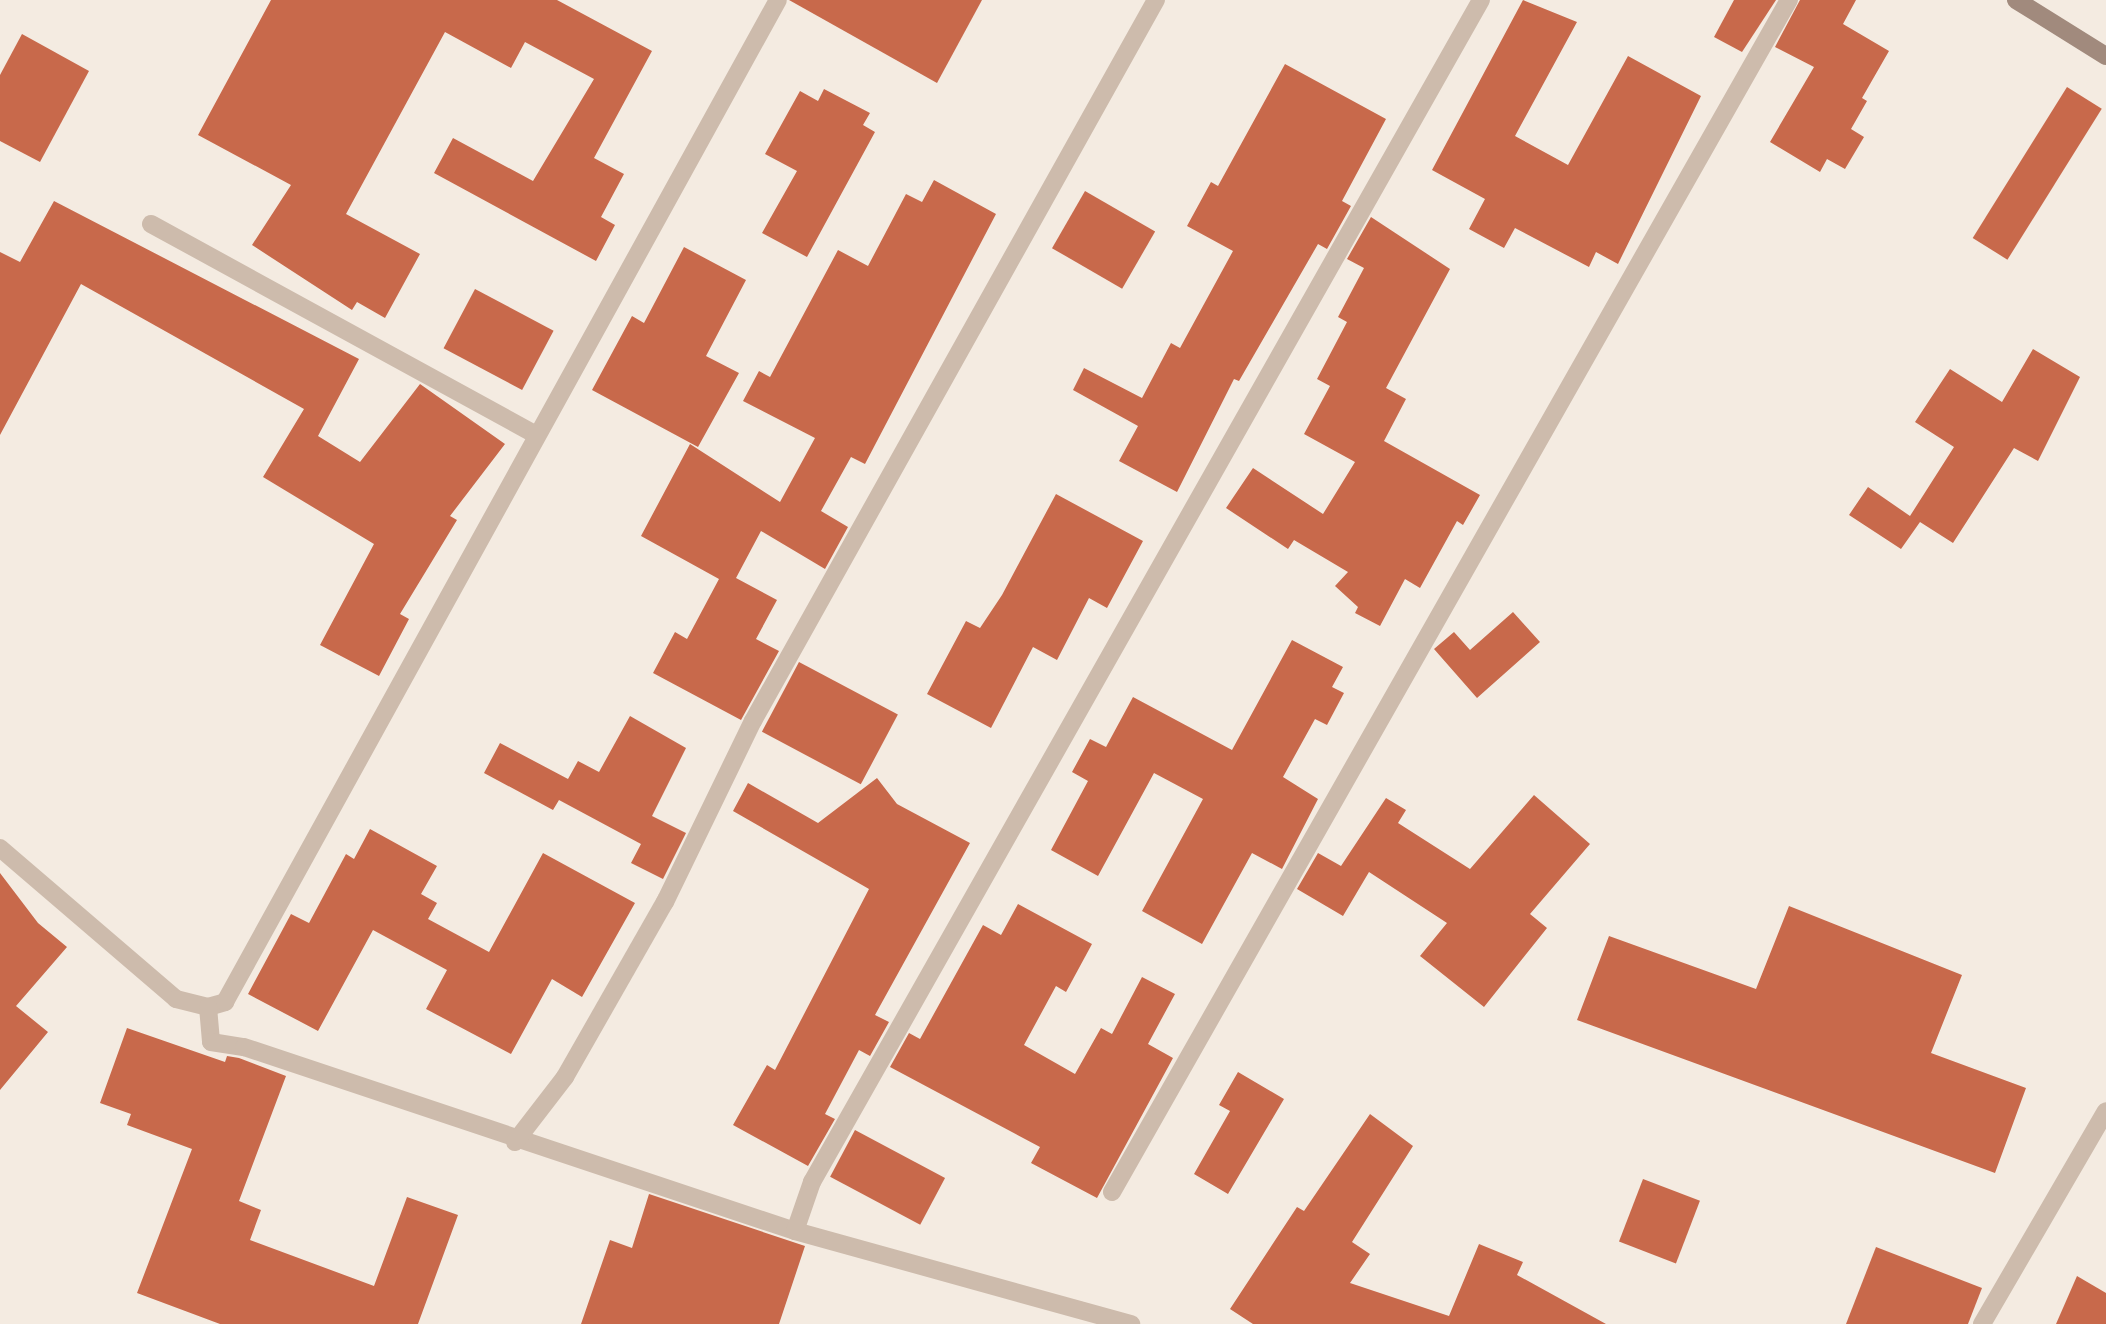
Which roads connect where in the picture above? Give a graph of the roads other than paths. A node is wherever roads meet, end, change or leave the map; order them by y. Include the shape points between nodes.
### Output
1 (778, 0) edge
2 (1156, 0) edge
3 (1481, 0) edge
4 (1789, 0) edge
5 (2016, 0) edge
6 (2106, 56) edge
7 (151, 224) dead end
8 (537, 435) junction
9 (0, 848) edge
10 (208, 1007) junction
11 (2106, 1111) edge
12 (515, 1142) junction
13 (1112, 1192) dead end
14 (795, 1231) junction
15 (1131, 1324) edge
16 (1982, 1324) edge

1 - 8 street
2 - 12 street via 753,721 665,902 565,1077
3 - 14 street via 812,1182
4 - 13 street
5 - 6 main road
7 - 8 street
8 - 10 street via 225,1002
9 - 10 street via 176,999
10 - 12 street via 211,1042 244,1046
11 - 16 street
12 - 14 street
14 - 15 street

